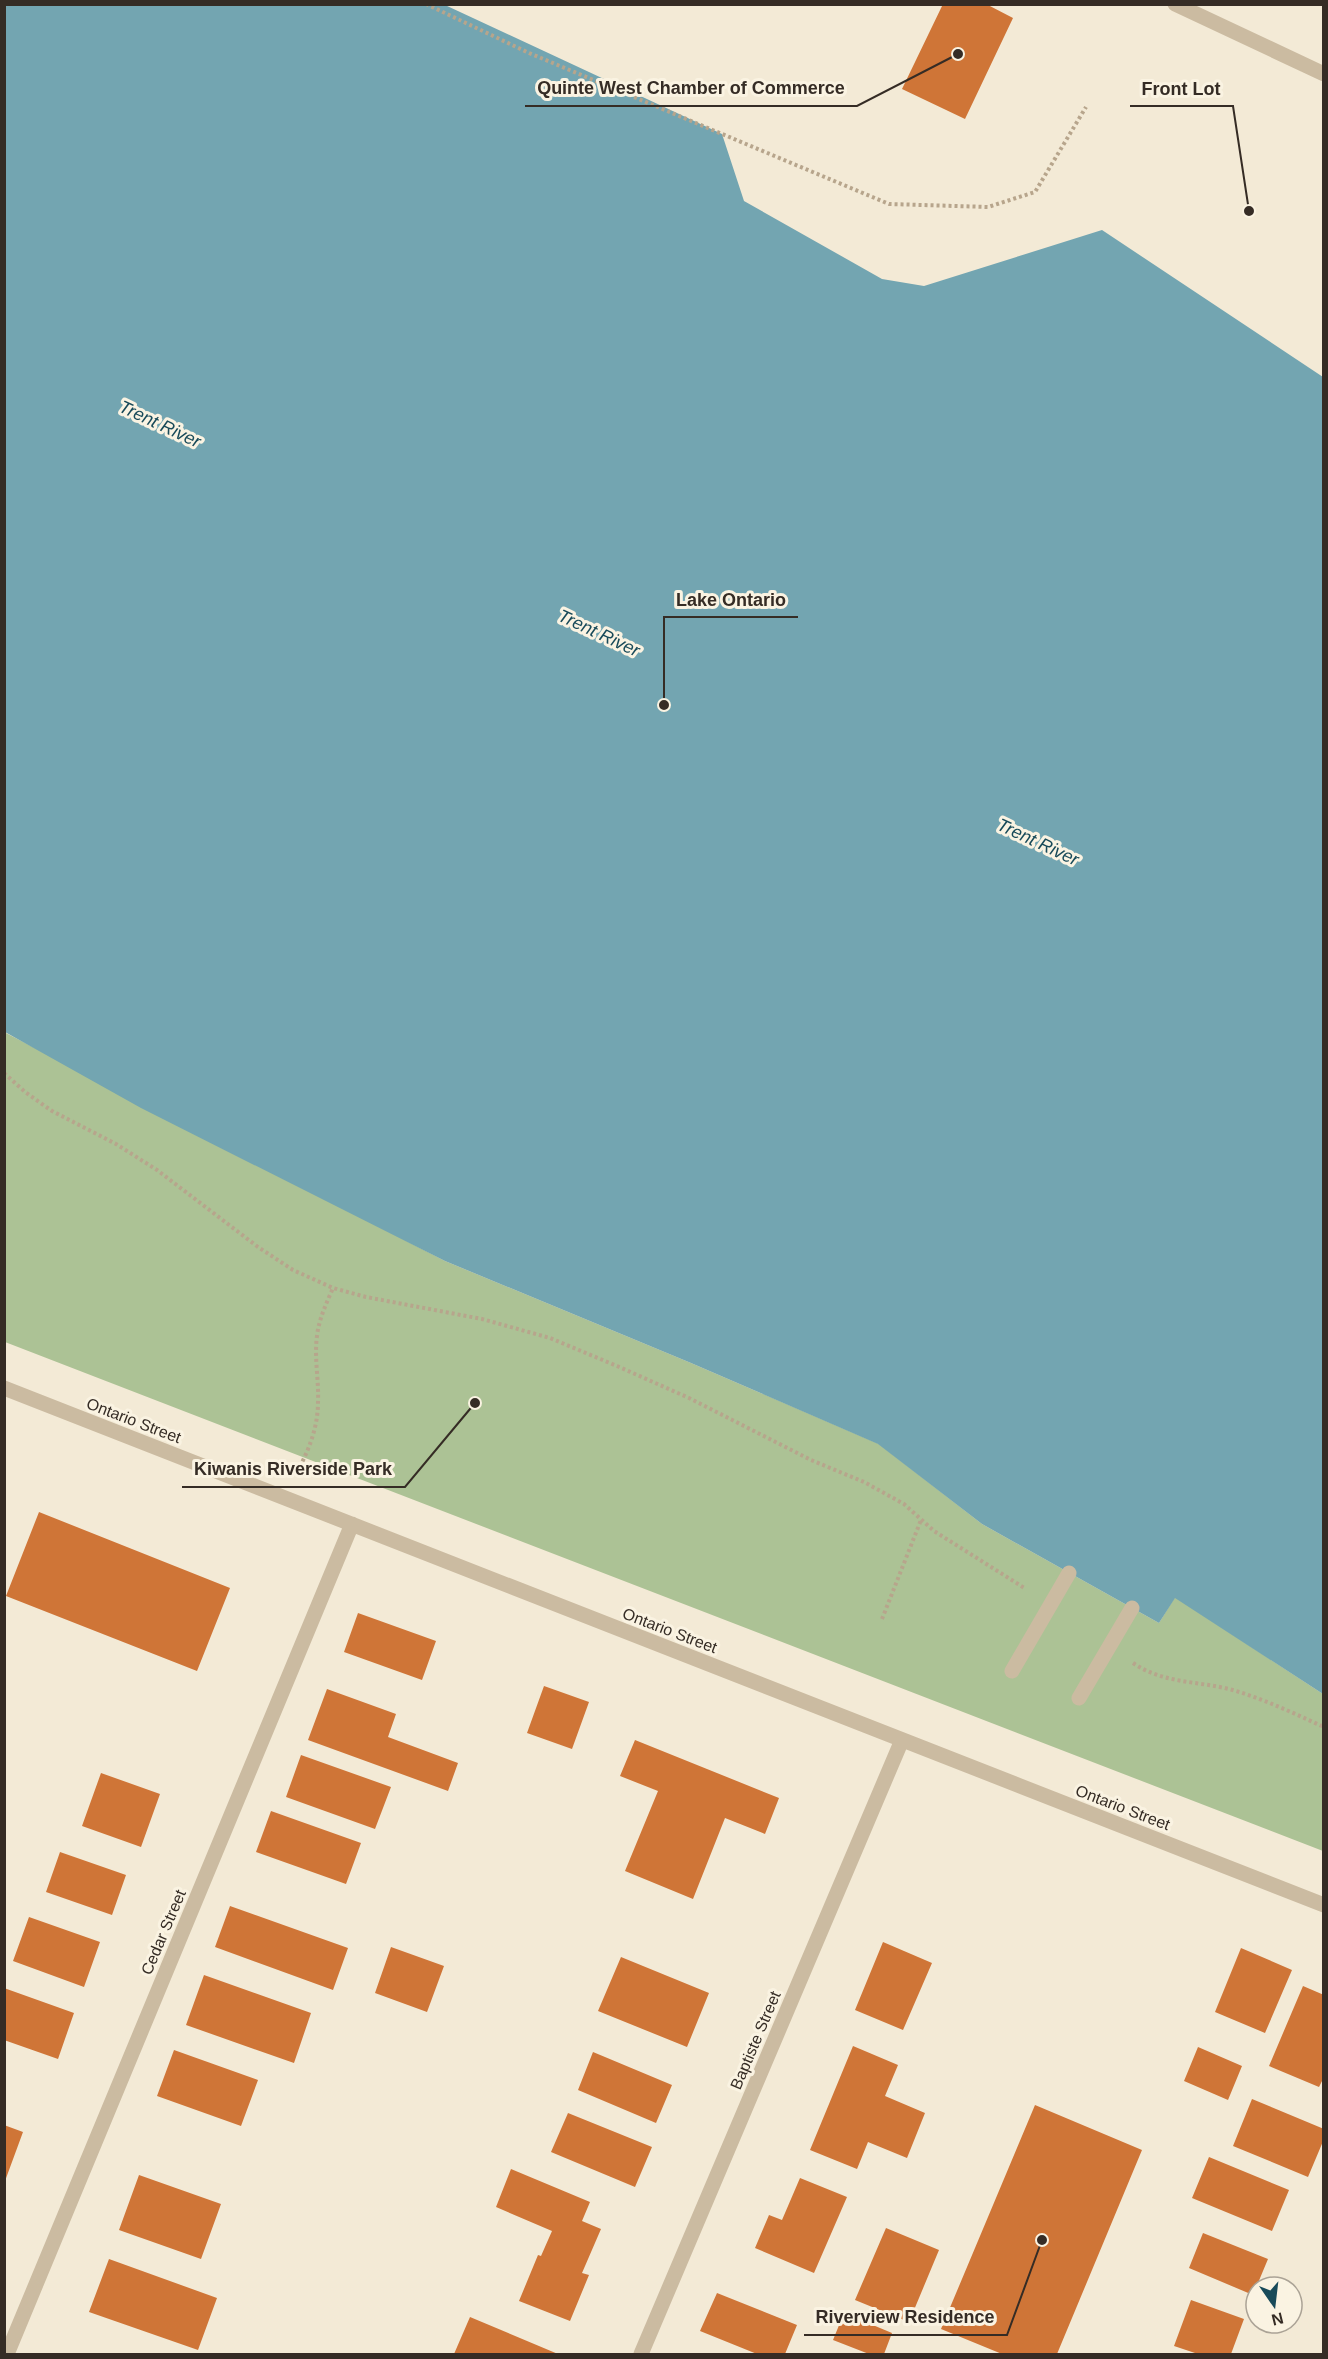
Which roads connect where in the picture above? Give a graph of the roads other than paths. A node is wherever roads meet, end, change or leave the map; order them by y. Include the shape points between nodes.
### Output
1 (1175, 4) edge
2 (1323, 74) edge
3 (4, 1388) edge
4 (352, 1524) junction
5 (1069, 1573) dead end
6 (1132, 1608) dead end
7 (1012, 1671) dead end
8 (1079, 1698) dead end
9 (902, 1740) junction
10 (1323, 1905) edge
11 (8, 2355) edge
12 (641, 2355) edge

1 - 2 street
3 - 4 street, Ontario Street
4 - 9 street, Ontario Street
4 - 11 street, Cedar Street
5 - 7 street
6 - 8 street
9 - 10 street, Ontario Street
9 - 12 street, Baptiste Street

